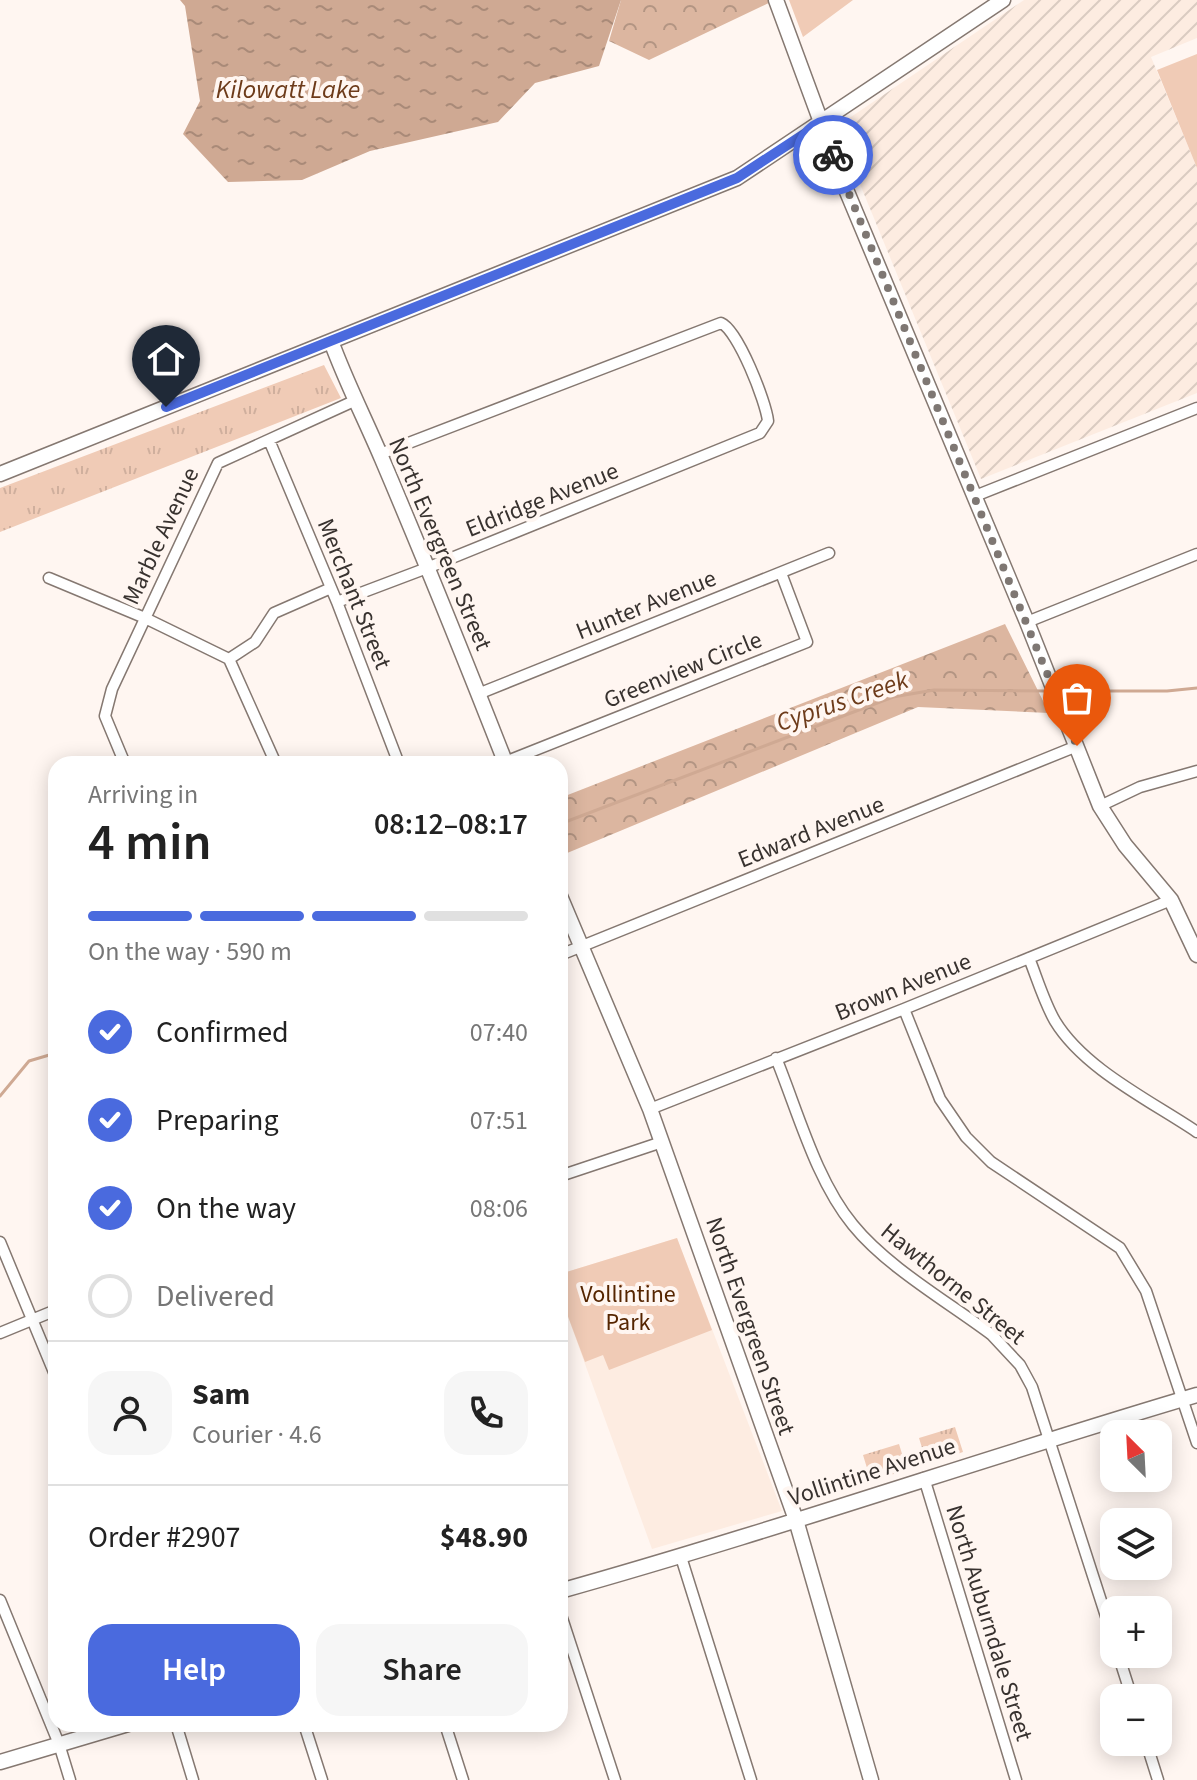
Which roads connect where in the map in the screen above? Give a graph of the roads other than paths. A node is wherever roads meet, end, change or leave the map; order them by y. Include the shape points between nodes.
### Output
1 (776, 0) edge
2 (1003, 0) edge
3 (821, 123) junction
4 (331, 341) junction
5 (354, 401) junction
6 (1197, 408) edge
7 (269, 440) junction
8 (380, 454) junction
9 (0, 474) edge
10 (975, 496) junction
11 (829, 553) dead end
12 (1197, 554) edge
13 (427, 568) junction
14 (781, 573) junction
15 (49, 578) dead end
16 (331, 588) junction
17 (337, 602) junction
18 (145, 618) junction
19 (1027, 622) junction
20 (229, 659) junction
21 (478, 694) junction
22 (1077, 746) junction
23 (122, 756) edge
24 (272, 756) edge
25 (396, 756) edge
26 (503, 756) edge
27 (523, 756) edge
28 (1197, 771) edge
29 (1100, 806) junction
30 (1171, 900) junction
31 (568, 914) edge
32 (582, 946) junction
33 (568, 952) edge
34 (1197, 955) edge
35 (1029, 958) junction
36 (904, 1009) junction
37 (776, 1058) junction
38 (650, 1109) junction
39 (1197, 1132) edge
40 (662, 1142) junction
41 (568, 1173) edge
42 (0, 1242) edge
43 (48, 1313) edge
44 (33, 1320) junction
45 (0, 1333) edge
46 (48, 1357) edge
47 (1190, 1397) edge
48 (1050, 1438) junction
49 (1197, 1443) edge
50 (924, 1478) junction
51 (796, 1520) junction
52 (681, 1557) junction
53 (568, 1589) edge
54 (1100, 1597) edge
55 (0, 1600) edge
56 (568, 1636) edge
57 (48, 1717) edge
58 (54, 1732) edge
59 (100, 1732) edge
60 (178, 1732) edge
61 (307, 1732) edge
62 (448, 1732) edge
63 (59, 1744) junction
64 (1150, 1756) edge
65 (0, 1762) edge
66 (70, 1780) edge
67 (193, 1780) edge
68 (322, 1780) edge
69 (463, 1780) edge
70 (615, 1780) edge
71 (751, 1780) edge
72 (871, 1780) edge
73 (1016, 1780) edge
74 (1158, 1780) edge

1 - 3 street
2 - 3 street
3 - 4 street via 737,178
3 - 10 street
4 - 5 street, North Evergreen Street
4 - 9 street
5 - 7 street, Marble Avenue
5 - 8 street, North Evergreen Street
6 - 10 street
7 - 16 street, Merchant Street
7 - 18 street, Marble Avenue via 218,463
8 - 13 street, North Evergreen Street
8 - 13 street, Eldridge Avenue via 721,323 738,341 767,415 760,433
10 - 19 street
11 - 14 street, Hunter Avenue
12 - 19 street
13 - 17 street, Eldridge Avenue
13 - 21 street, North Evergreen Street
14 - 21 street, Hunter Avenue
14 - 27 street, Greenview Circle via 807,642
15 - 18 street
16 - 17 street, Merchant Street
16 - 20 street via 274,613 255,642
17 - 25 street, Merchant Street
18 - 20 street
18 - 23 street, Marble Avenue via 105,716
19 - 22 street
20 - 24 street
21 - 26 street, North Evergreen Street
22 - 29 street
22 - 32 street, Edward Avenue
28 - 29 street via 1140,787
29 - 30 street
30 - 34 street
30 - 35 street, Brown Avenue
31 - 32 street, North Evergreen Street
32 - 33 street, Edward Avenue
32 - 38 street, North Evergreen Street
35 - 36 street, Brown Avenue
35 - 39 street via 1054,1020 1075,1047
36 - 37 street, Brown Avenue
36 - 47 street via 940,1099 966,1137 991,1162 1120,1248 1146,1291
37 - 38 street, Brown Avenue
37 - 48 street, Hawthorne Street via 839,1206 874,1247 1004,1346 1032,1387
38 - 40 street, North Evergreen Street
40 - 41 street
40 - 51 street, North Evergreen Street
42 - 44 street
43 - 44 street
44 - 45 street
44 - 46 street
47 - 48 street, Vollintine Avenue
47 - 49 street
48 - 50 street, Vollintine Avenue
48 - 54 street, Hawthorne Street
50 - 51 street, Vollintine Avenue
50 - 73 street, North Auburndale Street
51 - 52 street, Vollintine Avenue
51 - 72 street, North Evergreen Street
52 - 53 street, Vollintine Avenue
52 - 71 street
55 - 57 street
56 - 70 street
58 - 63 street
59 - 63 street
60 - 67 street
61 - 68 street
62 - 69 street
63 - 65 street
63 - 66 street
64 - 74 street

